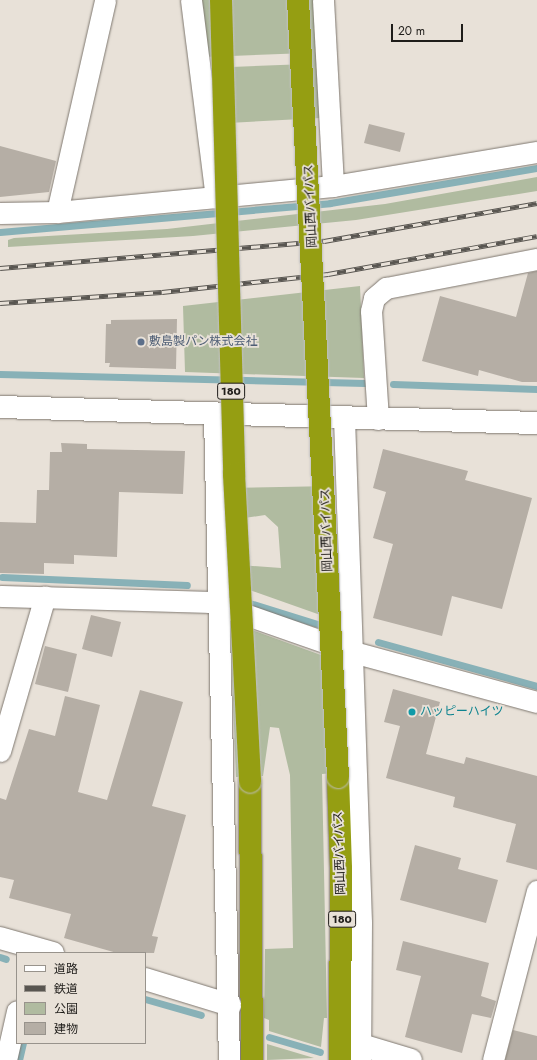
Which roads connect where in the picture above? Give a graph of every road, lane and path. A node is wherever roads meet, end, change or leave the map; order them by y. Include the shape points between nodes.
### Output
1 (105, 0) edge
2 (191, 0) edge
3 (221, 0) edge
4 (298, 0) edge
5 (323, 0) edge
6 (537, 152) edge
7 (333, 186) junction
8 (216, 197) junction
9 (57, 212) junction
10 (0, 213) edge
11 (537, 259) edge
12 (0, 407) edge
13 (214, 415) junction
14 (344, 418) junction
15 (378, 419) junction
16 (537, 423) edge
17 (0, 596) edge
18 (45, 596) junction
19 (221, 605) junction
20 (353, 652) junction
21 (537, 702) edge
22 (0, 751) edge
23 (537, 891) edge
24 (0, 938) edge
25 (30, 950) edge
26 (45, 952) edge
27 (146, 979) edge
28 (230, 1004) junction
29 (16, 1015) edge
30 (360, 1053) edge
31 (6, 1060) edge
32 (229, 1060) edge
33 (252, 1060) edge
34 (340, 1060) edge
35 (411, 1060) edge
36 (494, 1060) edge

1 - 9 street
2 - 8 street
3 - 33 highway, 180, bridge via 233,466 250,782
4 - 34 highway, 岡山西バイパス / 180, bridge via 338,777 341,869
5 - 7 street
6 - 7 street
7 - 8 street
8 - 9 street
9 - 10 street
11 - 15 street via 386,288 374,298 371,311
12 - 13 street
13 - 14 street
13 - 19 street
14 - 15 street
14 - 20 street
15 - 16 street
17 - 18 street
18 - 19 street via 210,602
18 - 22 street
19 - 20 street
19 - 28 street
20 - 21 street
20 - 30 street
23 - 36 street
24 - 25 street
25 - 26 street
27 - 28 street
28 - 32 street
29 - 31 street
30 - 35 street

